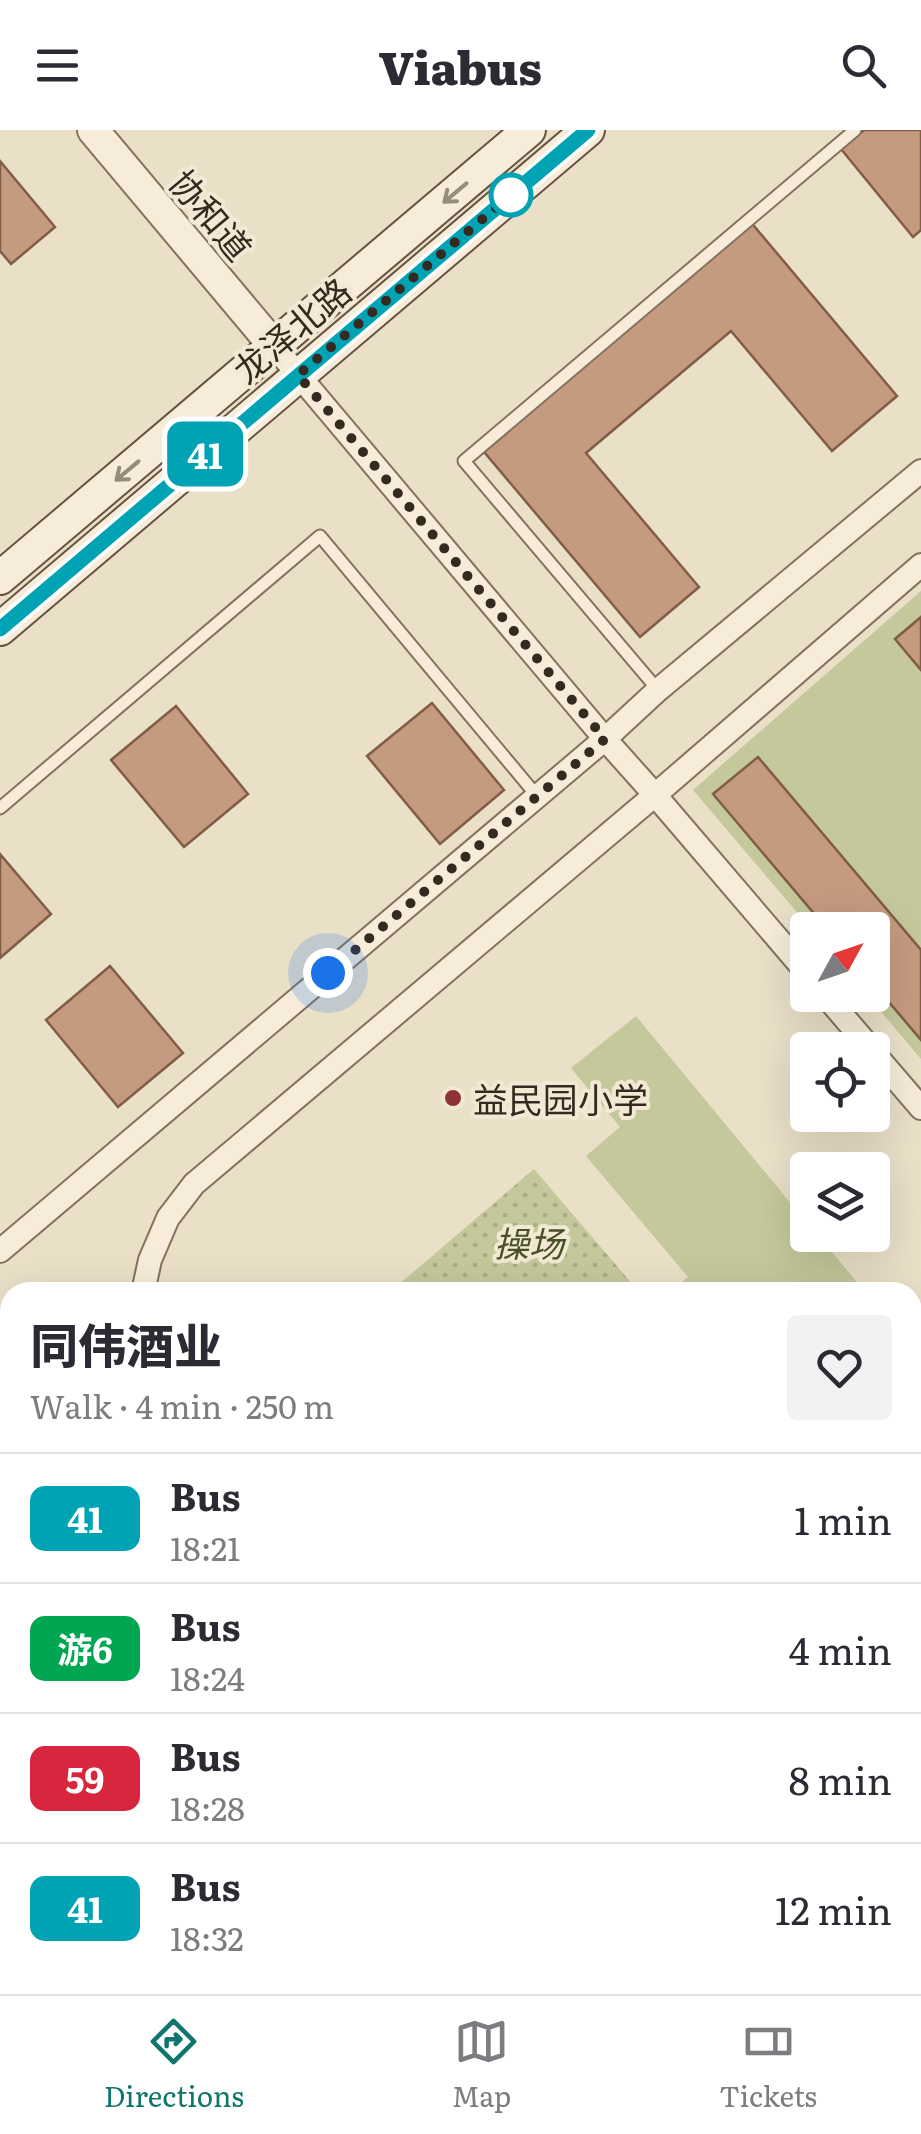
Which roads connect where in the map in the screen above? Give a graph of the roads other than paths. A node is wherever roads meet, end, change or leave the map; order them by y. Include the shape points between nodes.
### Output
1 (93, 130) edge
2 (530, 130) edge
3 (588, 130) edge
4 (855, 130) edge
5 (274, 346) junction
6 (298, 375) junction
7 (921, 471) edge
8 (921, 565) edge
9 (0, 578) edge
10 (0, 628) edge
11 (658, 690) junction
12 (605, 739) junction
13 (655, 794) junction
14 (538, 796) junction
15 (0, 808) edge
16 (790, 953) edge
17 (840, 1012) edge
18 (857, 1032) edge
19 (890, 1071) edge
20 (921, 1108) edge
21 (0, 1251) edge
22 (146, 1282) edge

1 - 5 street, 协和道
2 -> 5 main road, 龙泽北路
3 - 6 main road, 龙泽北路
4 - 11 lane via 464,461
5 - 6 street
5 -> 9 main road, 龙泽北路
6 - 10 main road, 龙泽北路
6 - 12 street
7 - 11 street
8 - 13 street
11 - 12 street
12 - 13 street
12 - 14 street
13 - 16 street
13 - 22 street via 194,1184 168,1218
14 - 15 lane via 320,536
14 - 21 street
17 - 18 street
19 - 20 street

